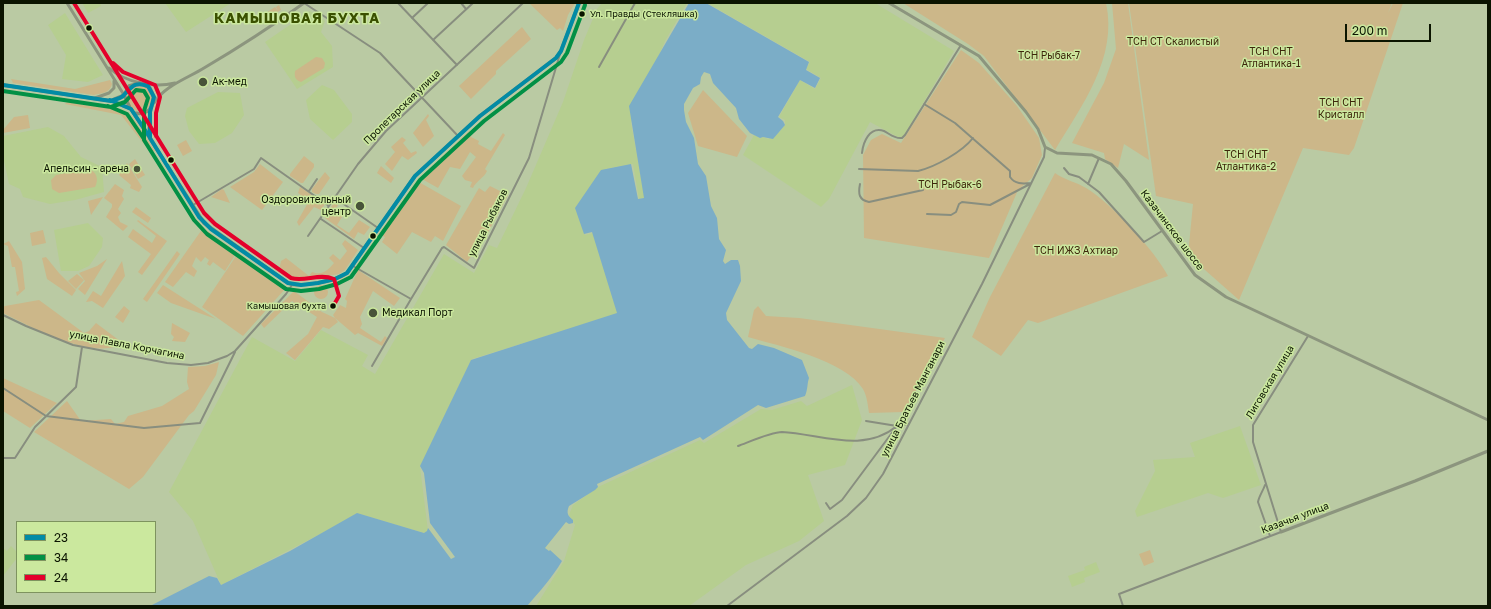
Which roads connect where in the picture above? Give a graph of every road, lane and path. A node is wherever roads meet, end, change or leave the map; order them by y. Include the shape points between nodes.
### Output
1 (68, 3) edge
2 (304, 3) edge
3 (398, 3) edge
4 (428, 3) edge
5 (461, 3) edge
6 (473, 3) edge
7 (523, 3) edge
8 (579, 3) edge
9 (635, 3) edge
10 (889, 3) edge
11 (466, 9) junction
12 (412, 18) junction
13 (433, 40) junction
14 (962, 44) junction
15 (561, 51) junction
16 (106, 65) junction
17 (457, 65) junction
18 (599, 67) dead end
19 (113, 77) junction
20 (177, 82) junction
21 (140, 83) junction
22 (3, 85) edge
23 (124, 95) junction
24 (95, 98) junction
25 (423, 98) junction
26 (111, 100) junction
27 (154, 103) junction
28 (924, 104) junction
29 (131, 109) junction
30 (150, 109) junction
31 (134, 113) junction
32 (458, 136) junction
33 (150, 138) junction
34 (973, 138) junction
35 (1045, 147) junction
36 (862, 153) dead end
37 (1099, 157) junction
38 (1064, 168) dead end
39 (859, 169) dead end
40 (317, 179) dead end
41 (1031, 183) junction
42 (860, 184) dead end
43 (1088, 184) junction
44 (923, 190) dead end
45 (309, 191) junction
46 (335, 198) junction
47 (192, 206) junction
48 (330, 206) junction
49 (926, 214) dead end
50 (321, 219) junction
51 (378, 228) junction
52 (1162, 231) junction
53 (308, 236) dead end
54 (364, 248) junction
55 (353, 265) junction
56 (292, 285) junction
57 (411, 300) junction
58 (3, 315) edge
59 (1309, 335) junction
60 (82, 346) junction
61 (235, 351) junction
62 (372, 366) dead end
63 (3, 388) edge
64 (46, 416) junction
65 (1488, 420) edge
66 (866, 422) dead end
67 (908, 424) junction
68 (897, 426) junction
69 (738, 446) dead end
70 (1488, 451) edge
71 (3, 458) edge
72 (1265, 484) junction
73 (826, 503) dead end
74 (1281, 532) junction
75 (1270, 536) junction
76 (727, 606) edge
77 (1124, 606) edge

1 - 16 main road
2 - 20 main road via 203,69
2 - 25 street via 380,54
3 - 12 street
4 - 12 street
5 - 11 street
6 - 11 street
7 - 17 street, Пролетарская улица
8 - 15 main road
9 - 18 street
10 - 14 main road
11 - 13 street
12 - 13 street
13 - 17 street
14 - 28 street
14 - 35 main road via 979,56 992,70 1038,128
15 - 32 main road via 556,58
15 - 57 street, улица Рыбаков via 529,158 474,268 442,248
16 - 19 main road
16 - 21 main road via 120,77
17 - 25 street, Пролетарская улица
19 - 23 main road
19 - 24 main road via 114,88 109,93
20 - 21 main road via 160,85
20 - 27 main road
21 - 23 main road via 129,86
21 - 27 main road via 153,92
22 - 24 main road
23 - 26 main road
23 - 29 main road
24 - 26 main road
25 - 32 street
25 - 46 street, Пролетарская улица via 386,132 358,164
26 - 29 main road
27 - 30 main road
28 - 34 street via 955,123
28 - 36 street via 902,138 875,131 867,137
29 - 31 main road
30 - 31 main road via 140,114
30 - 33 main road
31 - 33 main road
32 - 51 main road via 415,176
33 - 47 main road
34 - 39 street via 964,149 927,169
34 - 41 street via 1010,171 1013,181 1020,184
35 - 37 main road, Казачинское шоссе via 1058,153 1082,153
35 - 41 street, улица Братьев Манганари via 1044,157
37 - 43 street
37 - 52 main road, Казачинское шоссе via 1111,164 1119,173
38 - 43 street via 1069,174 1079,177
40 - 45 street
41 - 49 street via 990,205 962,202 951,215
41 - 67 street, улица Братьев Манганари via 982,284
42 - 44 street via 858,192 864,201 869,202
43 - 52 street via 1117,210 1144,242
45 - 47 street via 261,158 254,169
45 - 48 street
46 - 48 street, Пролетарская улица
46 - 51 street
47 - 56 main road via 211,229
48 - 50 street, Пролетарская улица
50 - 53 street, Пролетарская улица
50 - 54 street
51 - 54 main road
52 - 59 main road, Казачинское шоссе via 1195,274 1206,284 1226,297
54 - 55 main road
55 - 56 main road via 340,278
55 - 57 street
56 - 61 street, улица Павла Корчагина
57 - 62 street
58 - 60 street, улица Павла Корчагина via 61,341
59 - 65 main road, Казачинское шоссе
59 - 72 street, Лиговская улица via 1253,425 1253,442
60 - 61 street, улица Павла Корчагина via 182,365 208,363
60 - 64 street via 76,387
61 - 64 street via 200,423 144,428
63 - 64 street
64 - 71 street via 32,430 15,458
66 - 68 street
67 - 68 street
67 - 76 street, улица Братьев Манганари via 883,474 866,498 847,516
68 - 69 street via 872,439 857,441 780,432
68 - 73 street via 842,500 830,509
70 - 74 main road, Казачья улица
72 - 74 street, Лиговская улица
72 - 75 street via 1258,497
74 - 75 street, Казачья улица
75 - 77 street, Казачья улица via 1119,594

